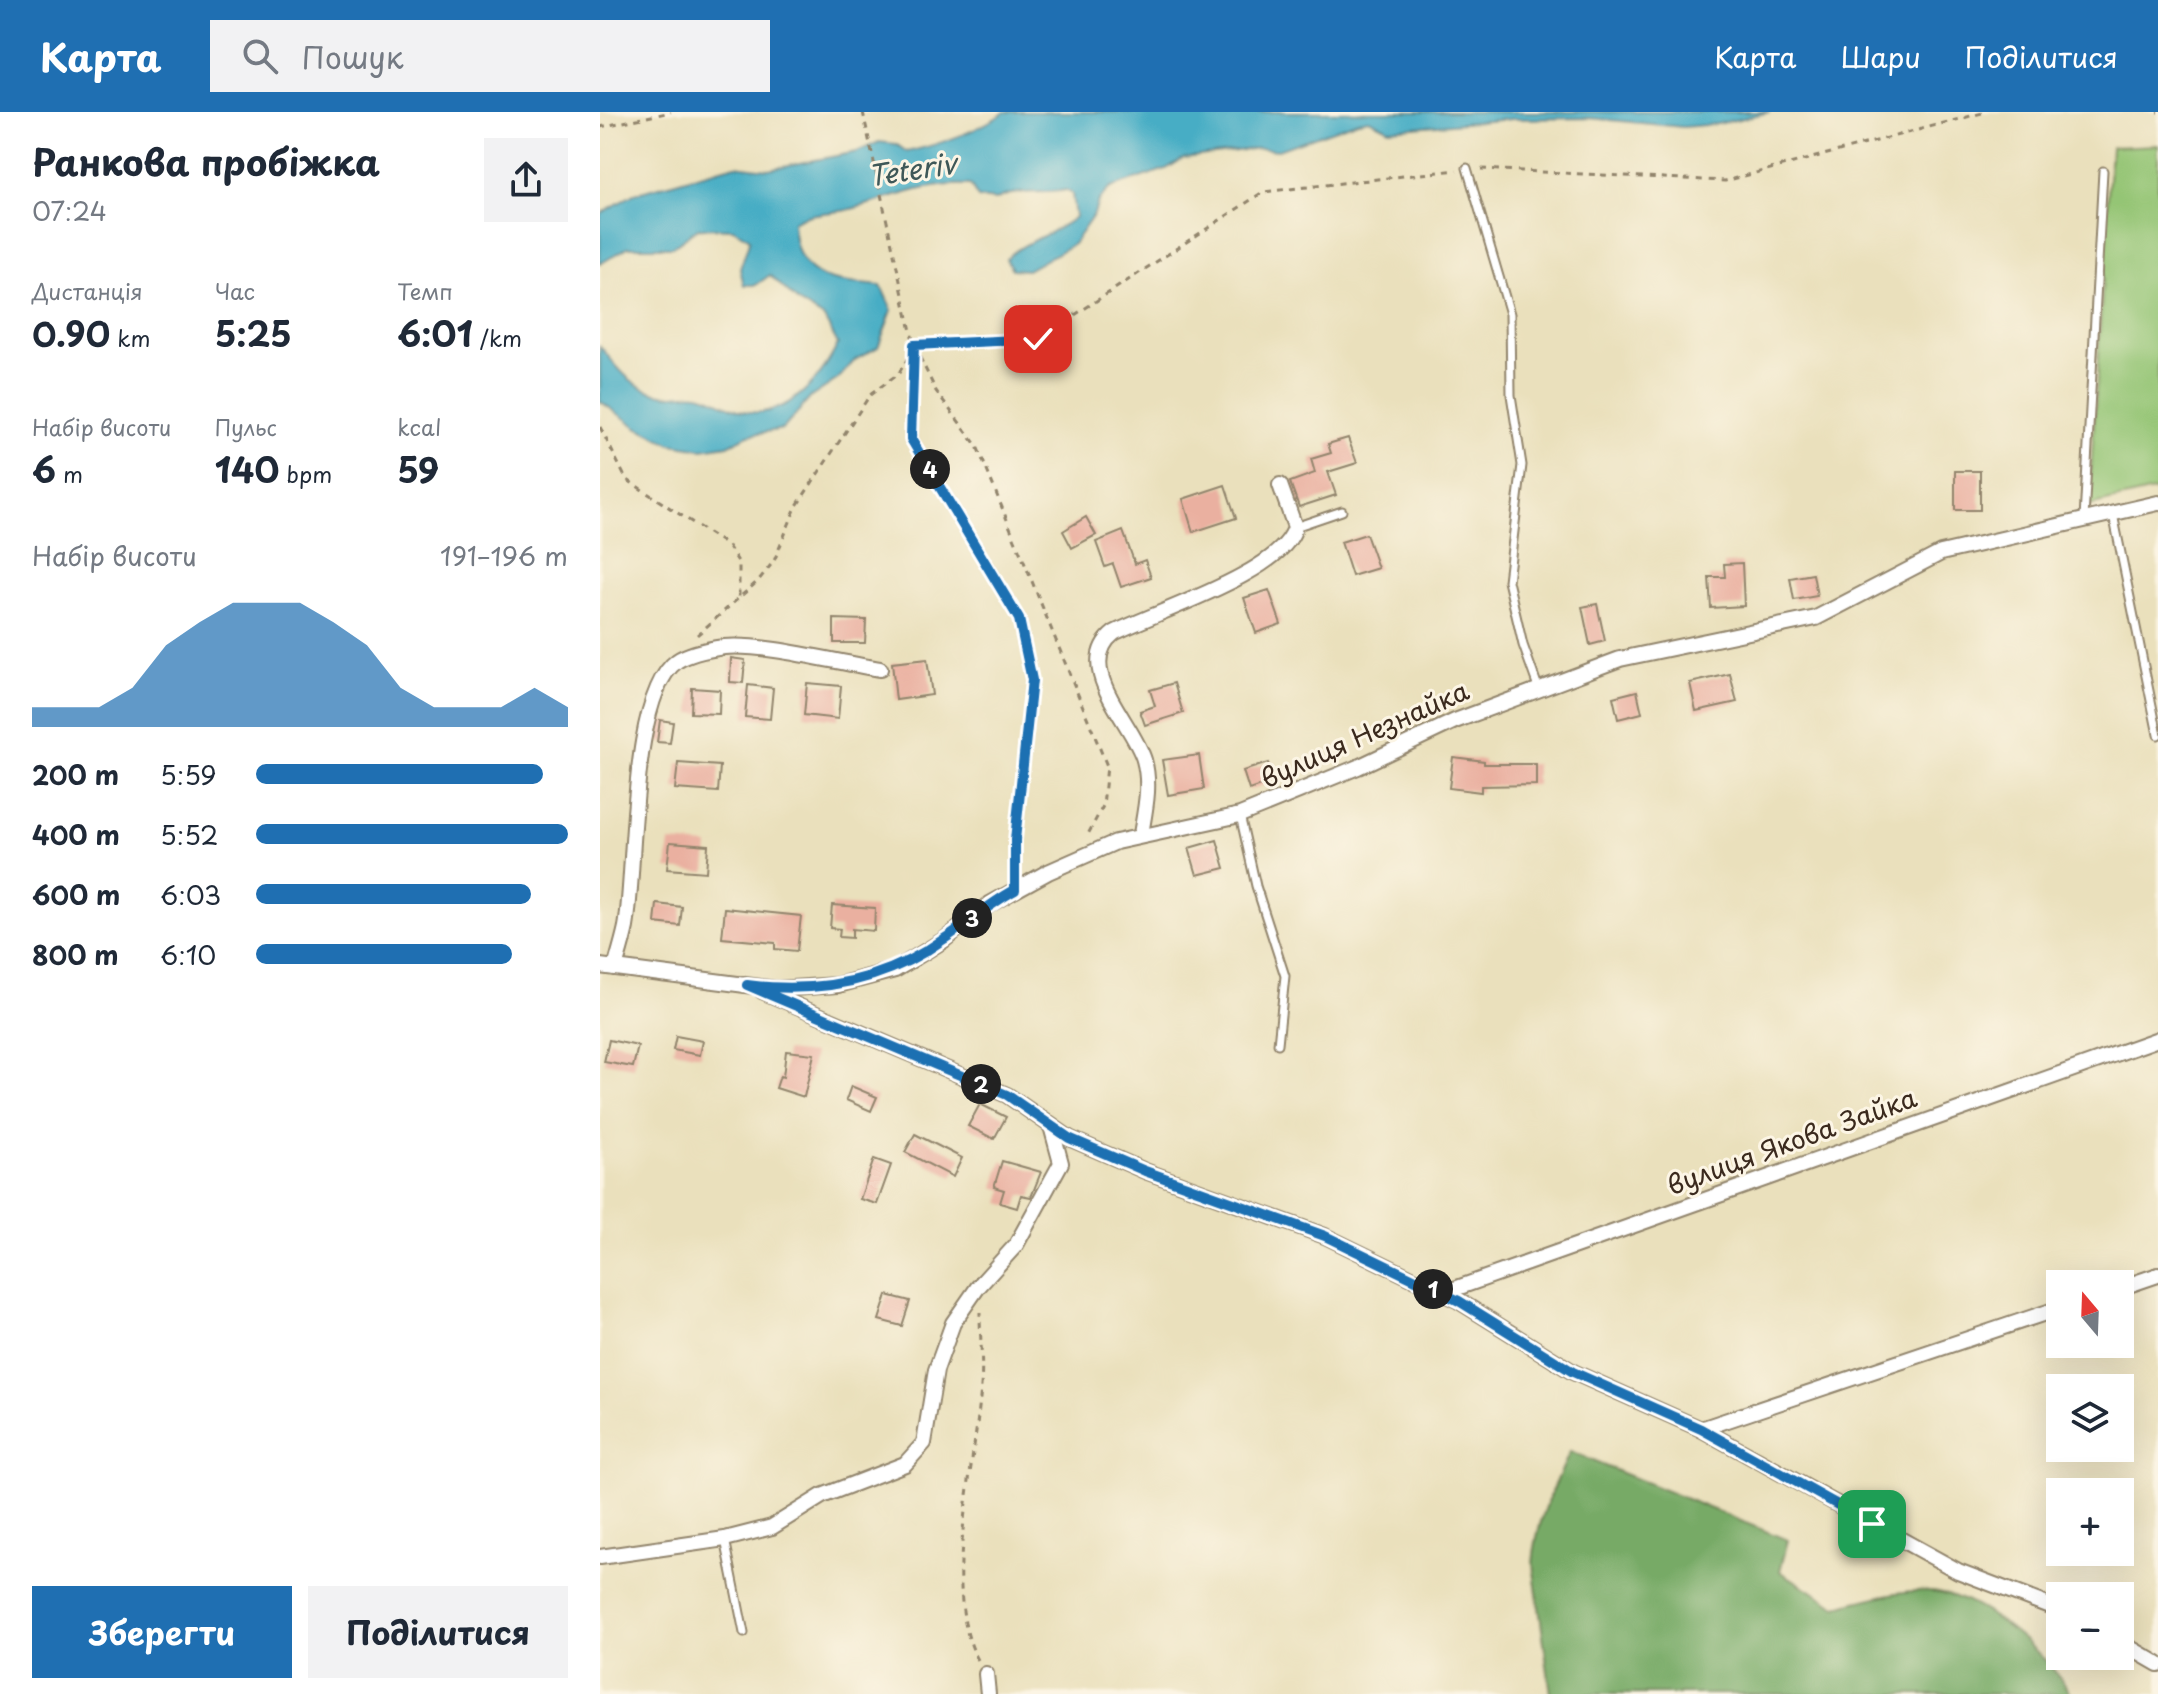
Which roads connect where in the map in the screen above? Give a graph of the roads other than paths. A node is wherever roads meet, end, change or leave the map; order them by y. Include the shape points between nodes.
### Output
1 (1467, 168) road end
2 (2103, 171) dead end
3 (1280, 485) dead end
4 (2158, 503) edge
5 (1342, 511) dead end
6 (2113, 514) junction
7 (2084, 521) junction
8 (1295, 527) junction
9 (880, 669) dead end
10 (1538, 687) junction
11 (2158, 735) edge
12 (1240, 815) junction
13 (1141, 834) junction
14 (608, 967) edge
15 (747, 985) junction
16 (2158, 1039) edge
17 (1278, 1044) dead end
18 (1051, 1126) junction
19 (2158, 1275) edge
20 (2134, 1283) edge
21 (1443, 1293) junction
22 (2046, 1313) edge
23 (1701, 1429) junction
24 (725, 1539) junction
25 (600, 1557) edge
26 (2046, 1605) edge
27 (744, 1633) dead end
28 (2134, 1650) edge
29 (2158, 1664) edge
30 (986, 1674) road end
31 (988, 1694) edge

1 - 10 lane via 1510,314 1511,395 1522,465 1508,581
2 - 7 lane
3 - 8 street
4 - 6 street, вулиця Незнайка
5 - 8 lane
6 - 7 street, вулиця Незнайка
6 - 11 lane
7 - 10 street, вулиця Незнайка via 1941,553 1816,618 1620,659
8 - 13 street via 1274,555 1214,589 1114,633 1102,645 1104,684 1139,747 1147,774
9 - 14 street via 744,647 707,650 676,662 656,695 645,735 633,814 626,926
10 - 12 street, вулиця Незнайка
12 - 13 street, вулиця Незнайка
12 - 17 lane via 1285,976
13 - 15 street, вулиця Незнайка via 1015,890 895,970 838,985
14 - 15 street, вулиця Незнайка
15 - 18 street via 1007,1095
16 - 21 street, вулиця Якова Зайка
18 - 21 street via 1145,1171 1325,1236
18 - 24 street via 1061,1163 1024,1233 953,1323 936,1370 924,1443 916,1455 822,1496 772,1527
19 - 20 street
21 - 23 street via 1573,1372
22 - 23 street
23 - 26 street via 1958,1571
24 - 25 street
24 - 27 lane
28 - 29 street
30 - 31 street

